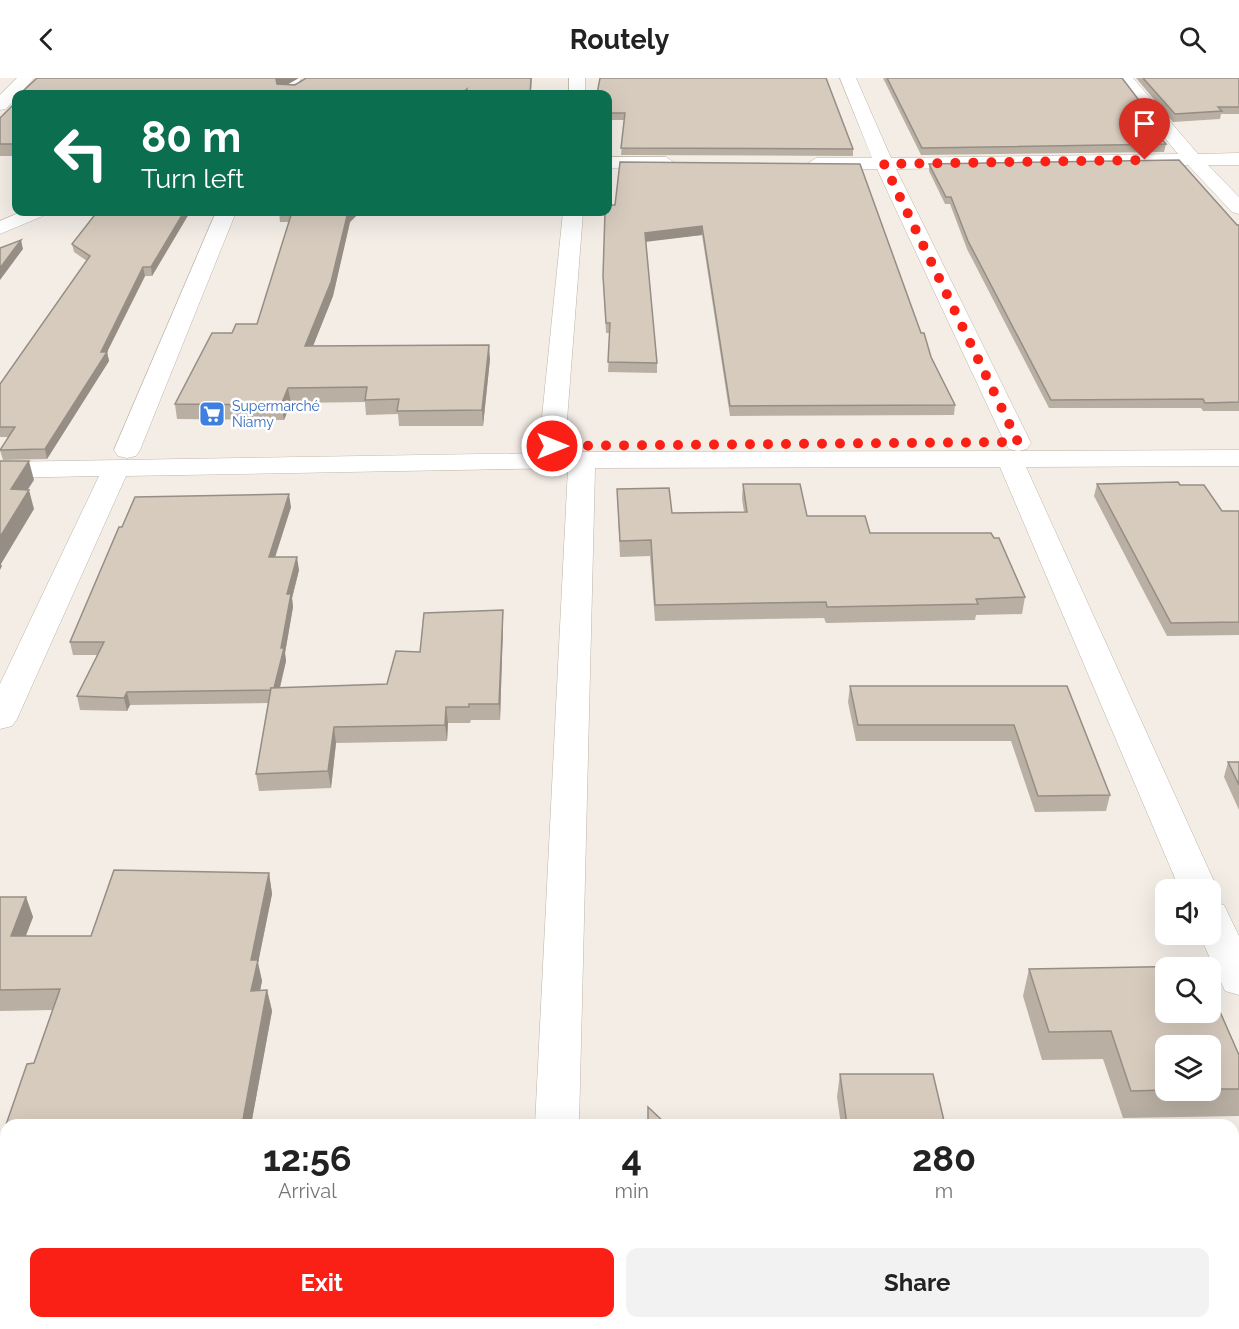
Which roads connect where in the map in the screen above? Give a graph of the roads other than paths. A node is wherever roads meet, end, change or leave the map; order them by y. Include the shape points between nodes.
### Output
1 (26, 78) edge
2 (848, 78) edge
3 (1124, 78) edge
4 (311, 80) edge
5 (289, 88) edge
6 (14, 90) edge
7 (12, 93) edge
8 (0, 105) edge
9 (1192, 159) junction
10 (1239, 159) edge
11 (612, 163) edge
12 (688, 163) edge
13 (792, 164) edge
14 (884, 164) junction
15 (1239, 208) edge
16 (27, 216) edge
17 (224, 216) edge
18 (573, 216) edge
19 (0, 228) edge
20 (1239, 440) edge
21 (0, 451) edge
22 (1014, 451) junction
23 (567, 453) junction
24 (1239, 458) edge
25 (122, 459) junction
26 (0, 470) edge
27 (0, 719) edge
28 (1194, 879) edge
29 (1221, 940) edge
30 (1239, 980) edge
31 (557, 1119) edge

1 - 6 street
2 - 14 street
3 - 9 street
4 - 5 street
7 - 8 street
9 - 10 street
9 - 14 street
9 - 15 street
11 - 12 street
13 - 14 street
14 - 22 street
16 - 19 street
17 - 25 street
18 - 23 street
20 - 22 street
21 - 25 street
22 - 23 street
22 - 24 street
22 - 28 street
23 - 25 street
23 - 31 street
25 - 26 street
25 - 27 street
29 - 30 street

